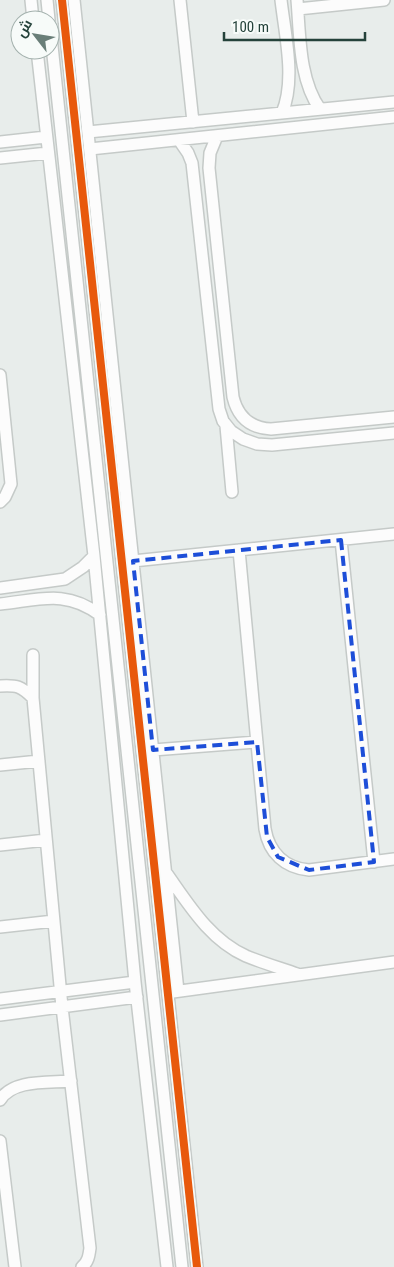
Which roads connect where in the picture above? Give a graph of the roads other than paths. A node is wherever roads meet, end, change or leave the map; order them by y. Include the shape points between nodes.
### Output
1 (62, 0) edge
2 (74, 0) edge
3 (180, 0) edge
4 (281, 0) edge
5 (384, 0) edge
6 (297, 4) edge
7 (77, 27) junction
8 (65, 28) junction
9 (38, 60) edge
10 (54, 60) edge
11 (308, 88) junction
12 (289, 90) junction
13 (394, 102) edge
14 (320, 109) junction
15 (282, 113) junction
16 (394, 117) edge
17 (193, 122) junction
18 (88, 132) junction
19 (217, 136) junction
20 (46, 137) junction
21 (178, 140) junction
22 (0, 142) edge
23 (90, 149) junction
24 (48, 153) junction
25 (0, 158) edge
26 (209, 161) junction
27 (192, 163) junction
28 (0, 375) edge
29 (394, 416) edge
30 (226, 426) junction
31 (394, 432) edge
32 (232, 492) dead end
33 (0, 502) edge
34 (394, 534) edge
35 (341, 540) junction
36 (238, 550) junction
37 (94, 556) junction
38 (133, 561) junction
39 (27, 585) junction
40 (0, 588) edge
41 (30, 601) junction
42 (0, 604) edge
43 (100, 616) junction
44 (33, 655) dead end
45 (0, 686) edge
46 (141, 689) junction
47 (33, 698) junction
48 (257, 742) junction
49 (153, 750) junction
50 (39, 761) junction
51 (0, 765) edge
52 (46, 840) junction
53 (0, 845) edge
54 (394, 859) edge
55 (374, 862) junction
56 (166, 873) junction
57 (54, 921) junction
58 (0, 926) edge
59 (394, 962) edge
60 (299, 974) junction
61 (135, 982) junction
62 (61, 991) junction
63 (173, 992) junction
64 (153, 995) junction
65 (137, 997) junction
66 (0, 999) edge
67 (62, 1007) junction
68 (0, 1015) edge
69 (71, 1081) junction
70 (2, 1095) edge
71 (0, 1141) edge
72 (15, 1267) edge
73 (82, 1267) edge
74 (167, 1267) edge
75 (182, 1267) edge
76 (197, 1267) edge

1 - 8 street
2 - 7 street
3 - 17 street
4 - 12 street
5 - 6 street
6 - 11 street
7 - 8 street
7 - 18 street
8 - 46 street
9 - 20 street
10 - 64 street
11 - 12 street via 298,93
11 - 14 street
12 - 15 street
13 - 14 street
14 - 15 street
15 - 17 street
16 - 19 street
17 - 18 street
18 - 23 street
19 - 21 street
19 - 26 street
20 - 22 street
20 - 24 street
21 - 23 street
21 - 27 street
23 - 38 street
24 - 25 street
24 - 37 street
26 - 27 street via 200,158
26 - 29 street via 233,397 240,416 258,428 271,429
27 - 30 street via 219,409
28 - 33 street via 11,484 6,497
30 - 31 street via 243,439 265,445
30 - 32 street
34 - 35 street
35 - 36 street
35 - 55 street
36 - 38 street
36 - 48 street
37 - 39 street via 65,579
37 - 43 street
38 - 46 street
39 - 40 street
39 - 41 street
41 - 42 street
41 - 43 street via 68,598
43 - 61 street
44 - 47 street
45 - 47 street via 23,688
46 - 49 street
46 - 63 street
47 - 50 street
48 - 49 street
48 - 55 street via 267,837 278,857 289,865 309,870
49 - 56 street
50 - 51 street
50 - 52 street
52 - 53 street
52 - 57 street
54 - 55 street
56 - 60 street via 200,919 226,943 245,955
56 - 63 street
57 - 58 street
57 - 62 street
59 - 60 street
60 - 63 street
61 - 62 street
61 - 65 street
62 - 66 street
62 - 67 street
63 - 64 street
63 - 76 street
64 - 75 street
65 - 67 street
65 - 74 street
67 - 68 street
67 - 69 street
69 - 70 street via 18,1085
69 - 73 street via 90,1248 89,1257
71 - 72 street

